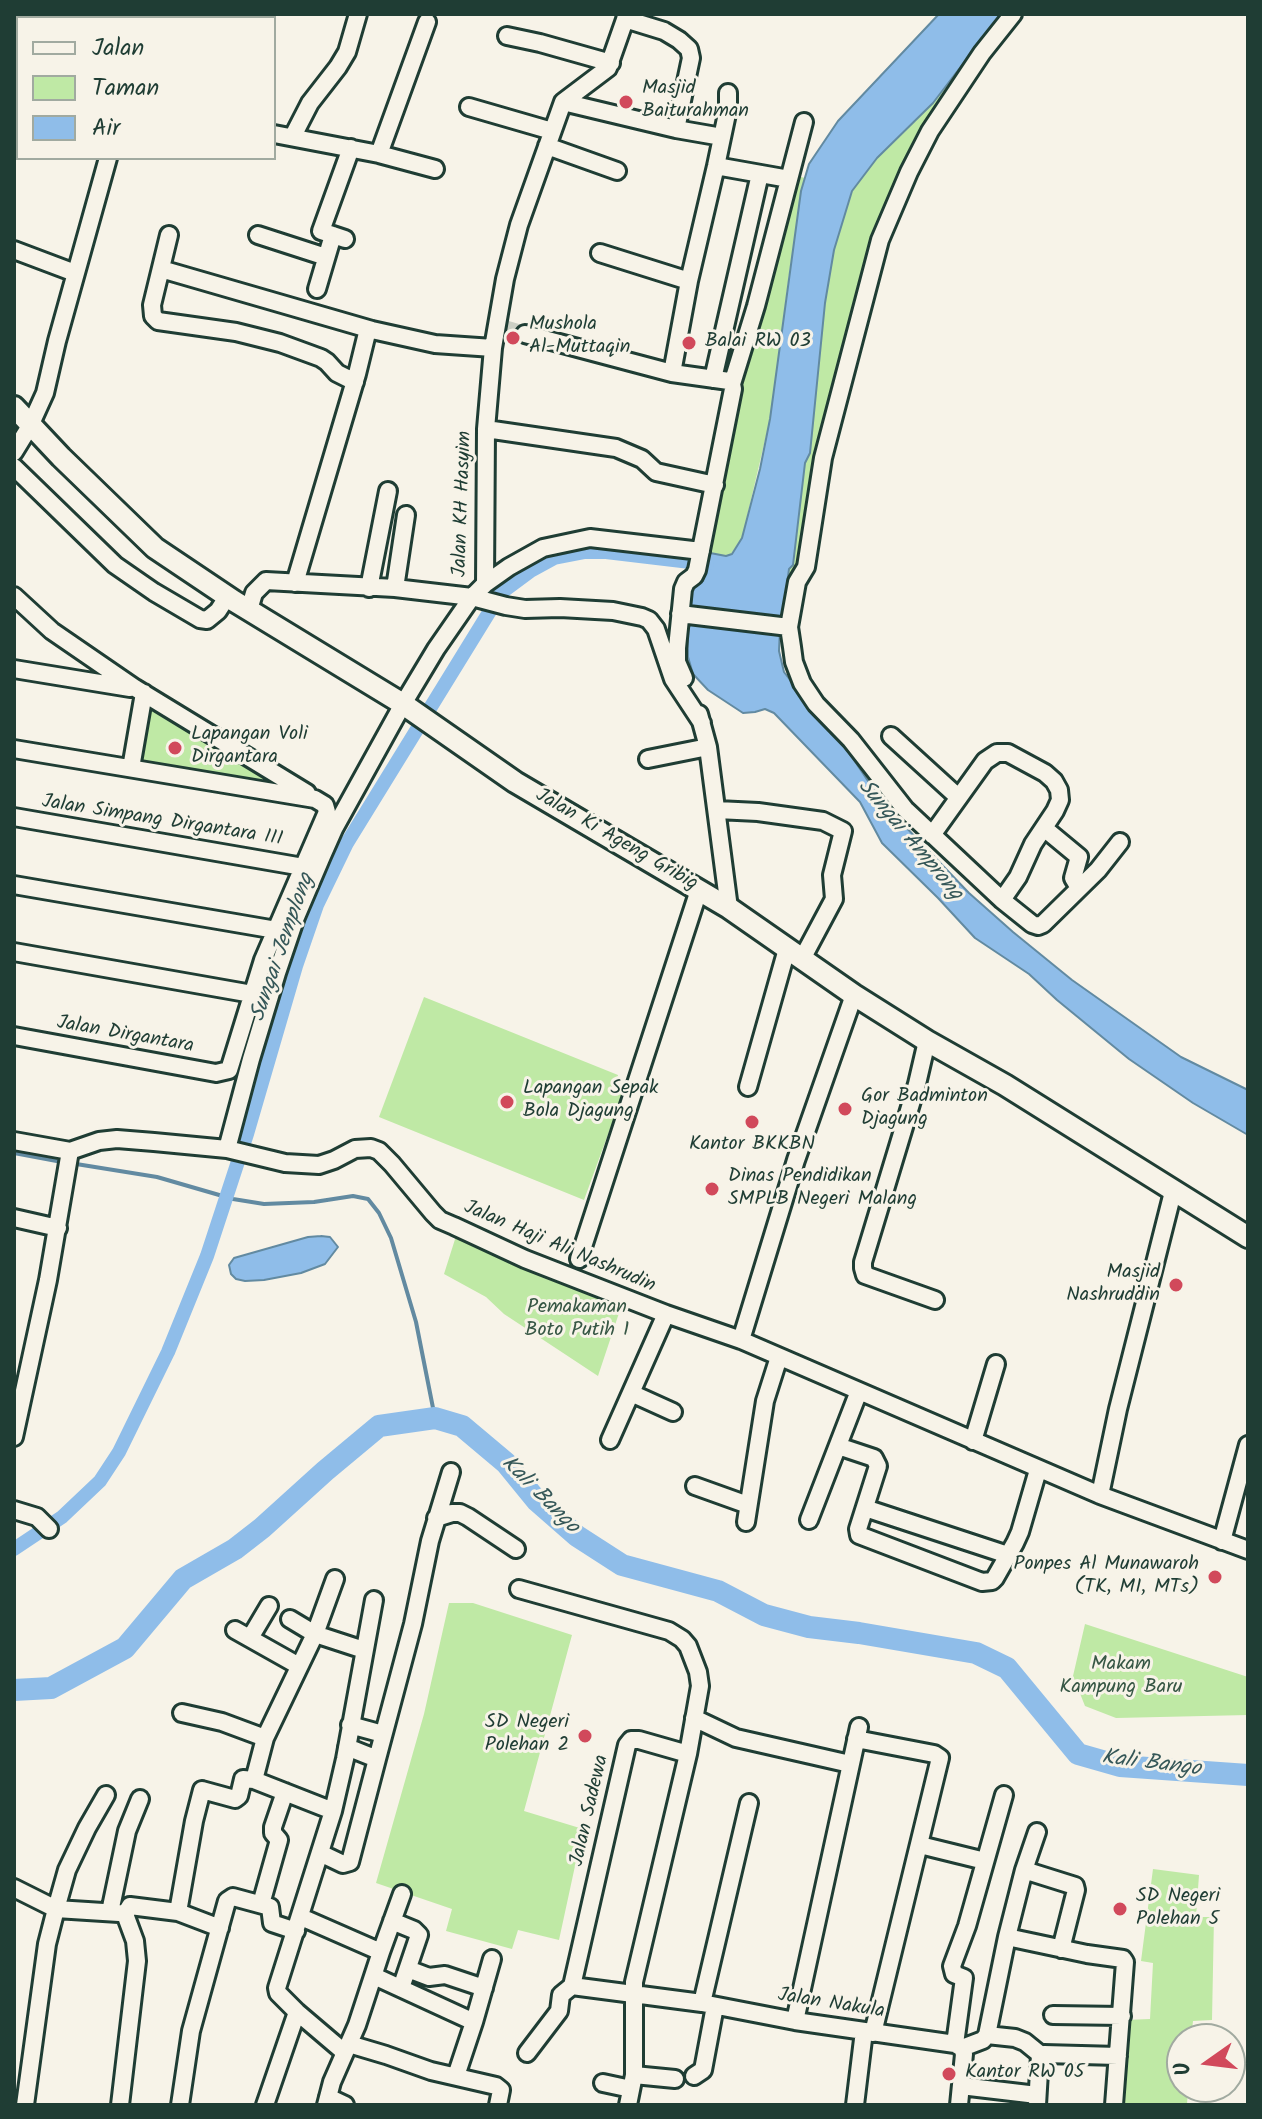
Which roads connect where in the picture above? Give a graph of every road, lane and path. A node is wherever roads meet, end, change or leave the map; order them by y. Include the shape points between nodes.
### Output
1 (1013, 14) edge
2 (353, 15) edge
3 (626, 16) edge
4 (427, 22) dead end
5 (507, 36) dead end
6 (611, 63) junction
7 (728, 93) dead end
8 (563, 102) junction
9 (469, 107) dead end
10 (804, 122) dead end
11 (676, 129) junction
12 (276, 134) edge
13 (293, 136) junction
14 (722, 137) junction
15 (550, 139) junction
16 (351, 148) junction
17 (379, 154) junction
18 (107, 160) edge
19 (716, 166) junction
20 (435, 169) dead end
21 (617, 171) dead end
22 (760, 174) junction
23 (789, 179) junction
24 (169, 235) dead end
25 (258, 235) dead end
26 (14, 250) edge
27 (600, 253) dead end
28 (326, 257) junction
29 (161, 269) junction
30 (75, 273) junction
31 (689, 281) junction
32 (317, 289) dead end
33 (368, 329) junction
34 (525, 334) tunnel mouth
35 (493, 348) junction
36 (672, 373) junction
37 (713, 379) junction
38 (355, 382) junction
39 (732, 384) junction
40 (14, 407) edge
41 (30, 426) junction
42 (486, 429) junction
43 (14, 452) edge
44 (14, 467) edge
45 (715, 485) junction
46 (388, 491) dead end
47 (406, 515) dead end
48 (699, 558) junction
49 (295, 583) junction
50 (369, 588) junction
51 (395, 588) junction
52 (478, 593) junction
53 (14, 596) edge
54 (227, 597) junction
55 (249, 610) junction
56 (687, 615) junction
57 (786, 626) junction
58 (14, 669) edge
59 (140, 691) junction
60 (405, 705) junction
61 (702, 723) junction
62 (891, 736) dead end
63 (708, 747) junction
64 (14, 749) edge
65 (648, 759) dead end
66 (131, 768) junction
67 (958, 797) junction
68 (315, 799) junction
69 (717, 810) junction
70 (14, 817) edge
71 (1044, 828) junction
72 (932, 835) junction
73 (1120, 842) dead end
74 (303, 867) junction
75 (14, 885) edge
76 (1079, 888) junction
77 (699, 890) junction
78 (1002, 900) junction
79 (729, 908) junction
80 (276, 930) junction
81 (14, 952) edge
82 (794, 954) junction
83 (252, 994) junction
84 (854, 995) junction
85 (14, 1036) edge
86 (927, 1041) junction
87 (748, 1087) dead end
88 (14, 1141) edge
89 (230, 1150) junction
90 (70, 1154) junction
91 (1173, 1192) junction
92 (14, 1218) edge
93 (58, 1228) junction
94 (1248, 1237) edge
95 (579, 1259) dead end
96 (935, 1300) dead end
97 (666, 1314) junction
98 (741, 1340) junction
99 (779, 1357) junction
100 (996, 1364) dead end
101 (859, 1391) junction
102 (631, 1393) junction
103 (16, 1411) edge
104 (673, 1412) dead end
105 (14, 1437) edge
106 (610, 1440) dead end
107 (973, 1441) junction
108 (1248, 1445) edge
109 (838, 1446) junction
110 (1038, 1470) junction
111 (451, 1472) dead end
112 (695, 1486) dead end
113 (1100, 1495) junction
114 (748, 1505) junction
115 (865, 1508) junction
116 (14, 1510) edge
117 (436, 1518) junction
118 (809, 1520) dead end
119 (746, 1522) dead end
120 (45, 1524) dead end
121 (1222, 1541) junction
122 (516, 1549) dead end
123 (1248, 1550) edge
124 (1008, 1555) junction
125 (335, 1579) dead end
126 (519, 1589) dead end
127 (374, 1600) dead end
128 (269, 1606) dead end
129 (290, 1619) dead end
130 (315, 1634) junction
131 (364, 1650) junction
132 (299, 1666) junction
133 (182, 1713) dead end
134 (694, 1718) junction
135 (350, 1725) junction
136 (383, 1734) junction
137 (265, 1738) junction
138 (347, 1747) junction
139 (688, 1754) junction
140 (377, 1759) junction
141 (850, 1764) junction
142 (254, 1780) junction
143 (285, 1792) junction
144 (106, 1795) dead end
145 (1004, 1795) dead end
146 (140, 1799) dead end
147 (749, 1803) dead end
148 (333, 1811) junction
149 (1037, 1832) dead end
150 (920, 1845) junction
151 (320, 1853) junction
152 (985, 1861) junction
153 (1024, 1870) junction
154 (14, 1888) edge
155 (402, 1894) dead end
156 (261, 1904) junction
157 (56, 1909) junction
158 (178, 1912) junction
159 (117, 1913) junction
160 (392, 1921) junction
161 (298, 1924) junction
162 (220, 1928) junction
163 (1007, 1937) junction
164 (1061, 1949) junction
165 (381, 1952) junction
166 (492, 1959) dead end
167 (408, 1969) junction
168 (374, 1976) junction
169 (572, 1986) junction
170 (401, 1988) junction
171 (484, 1988) junction
172 (635, 1995) junction
173 (709, 2005) junction
174 (297, 2012) junction
175 (1053, 2015) dead end
176 (1122, 2016) junction
177 (795, 2021) junction
178 (474, 2022) junction
179 (869, 2032) junction
180 (987, 2035) junction
181 (958, 2046) junction
182 (346, 2048) junction
183 (527, 2053) dead end
184 (1041, 2055) junction
185 (1118, 2056) junction
186 (456, 2076) junction
187 (694, 2076) dead end
188 (675, 2079) dead end
189 (603, 2083) dead end
190 (961, 2086) junction
191 (631, 2090) edge
192 (1037, 2100) edge
193 (327, 2101) edge
194 (25, 2105) edge
195 (120, 2105) edge
196 (180, 2105) edge
197 (265, 2105) edge
198 (345, 2105) edge
199 (498, 2105) edge
200 (855, 2105) edge
201 (959, 2105) edge
202 (1114, 2105) edge

1 - 57 street via 930,131 880,240 823,458 806,567
2 - 13 street via 347,52
3 - 6 street
3 - 11 street via 664,31 689,49
4 - 17 street
5 - 6 street
6 - 8 street
7 - 14 street
8 - 11 street
8 - 15 street, Jalan KH Hasyim
9 - 15 street
10 - 23 street
11 - 14 street
12 - 13 street
13 - 16 street
14 - 19 street
15 - 21 street
15 - 35 street, Jalan KH Hasyim via 519,225
16 - 17 street
16 - 28 street via 327,233
17 - 20 street
18 - 30 street
19 - 22 street
19 - 31 street
22 - 23 street
22 - 37 street
23 - 39 street
24 - 29 street
25 - 28 street
26 - 30 street
27 - 31 street
28 - 32 street
29 - 33 street
29 - 38 street via 152,305 158,321 280,343 321,358
30 - 41 street via 45,393
31 - 36 street
33 - 35 street via 435,344
33 - 38 street
34 - 36 street
35 - 42 street, Jalan KH Hasyim
36 - 37 street
37 - 39 street
38 - 49 street
39 - 45 street
40 - 41 main road, Jalan Ki Ageng Gribig
41 - 43 street
41 - 54 main road, Jalan Ki Ageng Gribig via 155,548
42 - 45 street via 616,448 656,472
42 - 52 street, Jalan KH Hasyim
44 - 54 street via 115,565 154,592 207,620
45 - 48 street
46 - 50 street
47 - 51 street
48 - 52 street via 590,538 543,548
48 - 56 street via 694,576 686,582
49 - 50 street, Jalan KH Hasyim
49 - 55 street, Jalan KH Hasyim via 266,581 254,593
50 - 51 street, Jalan KH Hasyim
51 - 52 street, Jalan KH Hasyim
52 - 60 street via 436,649
52 - 61 street via 506,606 613,611 649,620 673,679
53 - 59 street via 52,631
54 - 55 main road, Jalan Ki Ageng Gribig
55 - 60 main road, Jalan Ki Ageng Gribig
56 - 57 street
56 - 61 street via 677,662
57 - 72 street via 802,683 816,704
58 - 59 street
59 - 66 street
59 - 68 street
60 - 77 main road, Jalan Ki Ageng Gribig via 515,782
60 - 89 street via 334,829 296,917 251,1059
61 - 63 street
62 - 67 street
63 - 65 street
63 - 69 street
64 - 66 street
66 - 68 street
67 - 71 street via 985,761 1008,753 1045,773 1059,790 1060,800
67 - 72 street
68 - 74 street via 327,812
69 - 79 street
69 - 82 street via 823,821 843,831 832,875 834,899
70 - 74 street, Jalan Simpang Dirgantara III
71 - 76 street via 1079,857 1073,878
71 - 78 street
72 - 78 street
73 - 76 street
74 - 80 street
75 - 80 street
76 - 78 street via 1038,926
77 - 79 main road, Jalan Ki Ageng Gribig
77 - 95 street
79 - 82 main road, Jalan Ki Ageng Gribig
80 - 83 street
81 - 83 street
82 - 84 main road, Jalan Ki Ageng Gribig
82 - 87 street
83 - 85 street, Jalan Dirgantara via 229,1070 216,1073
84 - 86 main road, Jalan Ki Ageng Gribig
84 - 98 street
86 - 91 main road, Jalan Ki Ageng Gribig
86 - 96 street via 863,1268 865,1275
88 - 90 street
89 - 90 street, Jalan Haji Ali Nashrudin via 117,1139
89 - 97 street, Jalan Haji Ali Nashrudin via 319,1165 355,1149 379,1151 440,1220
90 - 93 street
91 - 94 main road, Jalan Ki Ageng Gribig
91 - 113 street
92 - 93 street
93 - 103 street
97 - 98 street, Jalan Haji Ali Nashrudin
97 - 102 street
98 - 99 street, Jalan Haji Ali Nashrudin
99 - 101 street, Jalan Haji Ali Nashrudin
99 - 114 street via 765,1401
100 - 107 street
101 - 107 street, Jalan Haji Ali Nashrudin
101 - 109 street
102 - 104 street
102 - 106 street
103 - 105 street
107 - 110 street, Jalan Haji Ali Nashrudin
108 - 121 street
109 - 115 street via 877,1462
109 - 118 street
110 - 113 street, Jalan Haji Ali Nashrudin
110 - 124 street
111 - 117 street
112 - 114 street
113 - 121 street, Jalan Haji Ali Nashrudin
114 - 119 street
115 - 124 street
115 - 124 street via 858,1532 863,1538 982,1582 995,1578
116 - 120 street
117 - 122 street via 460,1513
117 - 136 street
121 - 123 street, Jalan Haji Ali Nashrudin
125 - 130 street
126 - 134 street via 682,1639 698,1672
127 - 131 street
128 - 132 street via 243,1634
129 - 130 street
130 - 131 street
130 - 132 street
131 - 135 street
132 - 137 street
133 - 137 street
134 - 139 street
134 - 141 street via 736,1738
135 - 136 street
135 - 138 street
136 - 140 street
137 - 142 street
138 - 140 street
138 - 148 street
139 - 169 street, Jalan Sadewa via 639,1740 627,1745
139 - 172 street via 644,1935
140 - 151 street via 350,1862
141 - 150 street via 857,1733 940,1758
141 - 177 street
142 - 143 street
142 - 158 street via 243,1779 235,1799 202,1790
143 - 148 street
143 - 156 street via 273,1827 279,1840
144 - 157 street via 67,1870
145 - 152 street
146 - 159 street via 127,1831
147 - 173 street
148 - 151 street
149 - 153 street
150 - 152 street
150 - 179 street
151 - 161 street
152 - 181 street via 952,1966 954,1974 964,1978
153 - 163 street
153 - 164 street via 1075,1886
154 - 157 street
155 - 160 street
156 - 161 street via 270,1907 272,1923
156 - 162 street via 230,1898
157 - 159 street
157 - 194 street
158 - 159 street via 130,1906
158 - 162 street
159 - 195 street via 131,1928 137,1961
160 - 165 street
160 - 167 street via 419,1935
161 - 165 street
161 - 174 street via 277,1988
162 - 196 street via 191,2031
163 - 164 street
163 - 180 street
164 - 176 street via 1123,1959
165 - 168 street
166 - 171 street
167 - 170 street
167 - 171 street
168 - 170 street
168 - 182 street
169 - 172 street
169 - 183 street via 561,1995 559,2011
170 - 178 street
171 - 178 street
172 - 173 street, Jalan Nakula
172 - 191 street
173 - 177 street, Jalan Nakula
173 - 187 street via 703,2070
174 - 182 street
174 - 197 street
175 - 176 street
176 - 185 street
177 - 179 street, Jalan Nakula
178 - 186 street
179 - 181 street, Jalan Nakula
179 - 200 street
180 - 181 street
180 - 184 street via 1015,2038
181 - 190 street via 964,2054
182 - 186 street
182 - 193 street
184 - 185 street
184 - 192 street
185 - 202 street
186 - 199 street via 496,2086 501,2090
188 - 191 street
189 - 191 street
190 - 192 street
190 - 201 street
193 - 198 street

